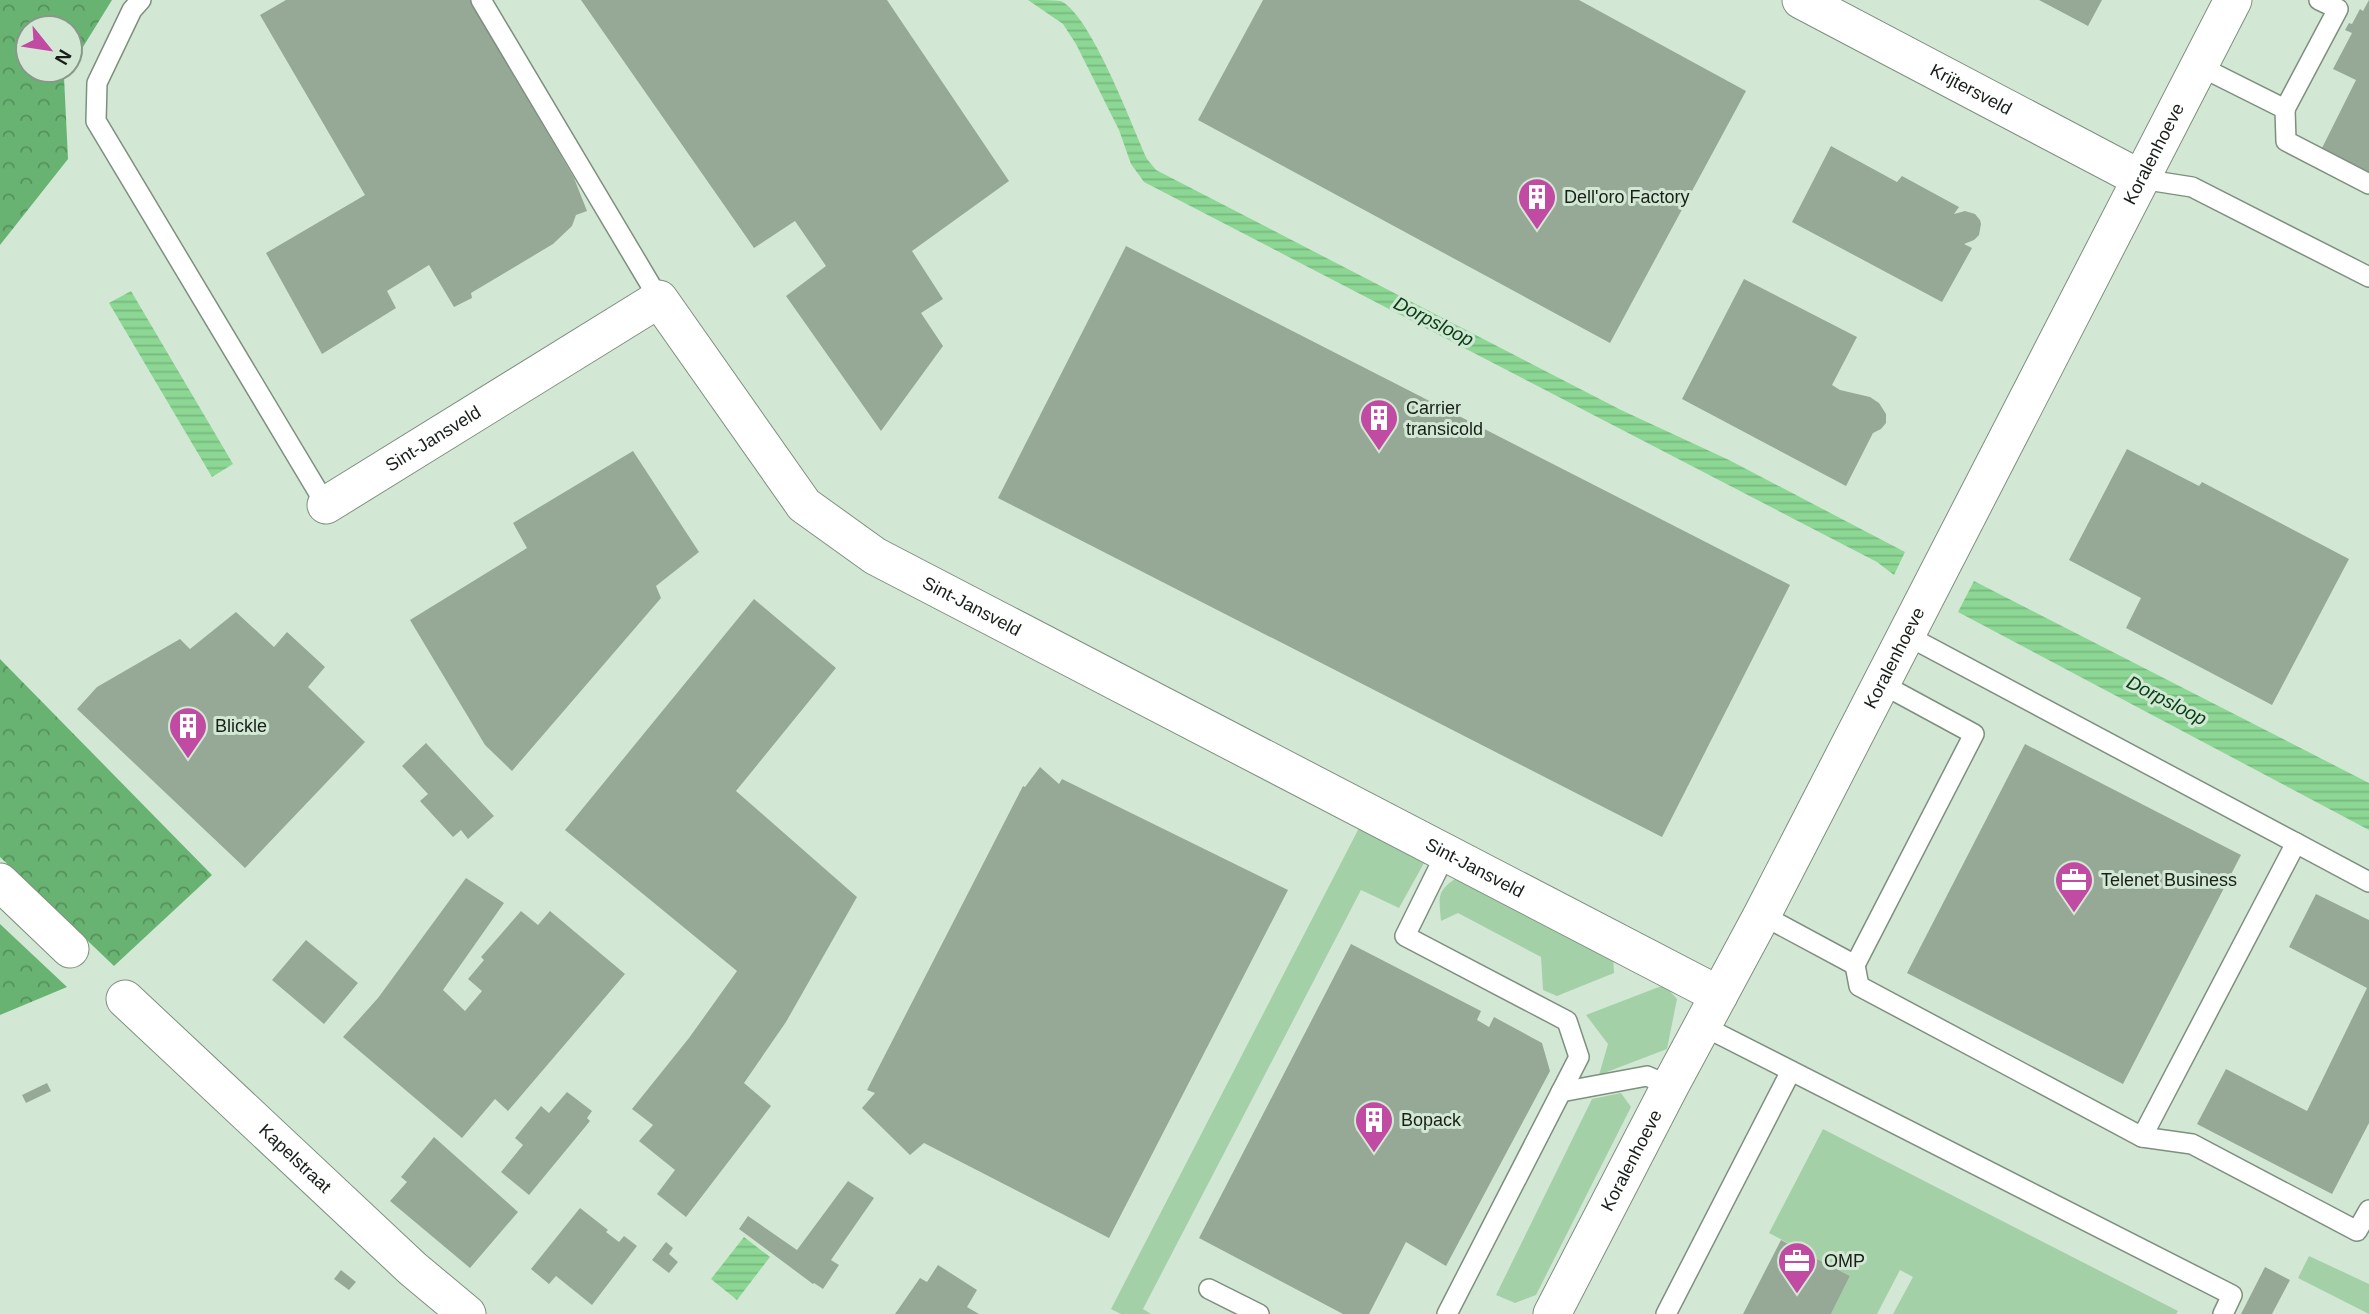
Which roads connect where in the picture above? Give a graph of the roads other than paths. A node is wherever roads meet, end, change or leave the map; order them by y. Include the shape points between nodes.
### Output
1 (141, 0) edge
2 (481, 0) edge
3 (1801, 0) edge
4 (2233, 0) edge
5 (2319, 0) edge
6 (2199, 66) junction
7 (2285, 109) junction
8 (2141, 179) junction
9 (2369, 184) edge
10 (2369, 276) edge
11 (659, 299) junction
12 (326, 505) joint
13 (1906, 635) junction
14 (1880, 683) junction
15 (2296, 843) junction
16 (1446, 853) junction
17 (0, 882) edge
18 (2369, 882) edge
19 (1762, 915) junction
20 (70, 949) dead end
21 (1855, 965) junction
22 (125, 999) dead end
23 (1711, 1010) junction
24 (1791, 1071) junction
25 (1670, 1086) junction
26 (1561, 1092) junction
27 (2142, 1138) junction
28 (2369, 1210) edge
29 (1209, 1289) dead end
30 (467, 1314) edge
31 (1259, 1314) edge
32 (1447, 1314) edge
33 (1552, 1314) edge
34 (1666, 1314) edge
35 (2222, 1314) edge

1 - 12 lane via 97,83 96,121
2 - 11 lane
3 - 8 street, Krijtersveld
4 - 6 street, Koralenhoeve
5 - 7 lane via 2338,9
6 - 7 lane
6 - 8 street, Koralenhoeve
7 - 9 lane via 2286,141
8 - 10 lane via 2192,187
8 - 13 street, Koralenhoeve
11 - 12 street, Sint-Jansveld
11 - 16 street, Sint-Jansveld via 804,505 875,556
13 - 14 street, Koralenhoeve
13 - 15 lane
14 - 19 street, Koralenhoeve
14 - 21 lane via 1974,734
15 - 18 lane
15 - 27 lane
16 - 23 street, Sint-Jansveld
16 - 26 lane via 1405,936 1567,1021 1579,1056
17 - 20 street
19 - 21 lane
19 - 23 street, Koralenhoeve
21 - 27 lane via 1858,986
22 - 30 street, Kapelstraat
23 - 24 lane
23 - 25 street, Koralenhoeve
24 - 34 lane
24 - 35 lane via 2232,1295
25 - 26 lane via 1647,1076
25 - 33 street, Koralenhoeve
26 - 32 lane
27 - 28 lane via 2192,1144 2357,1231
29 - 31 lane

